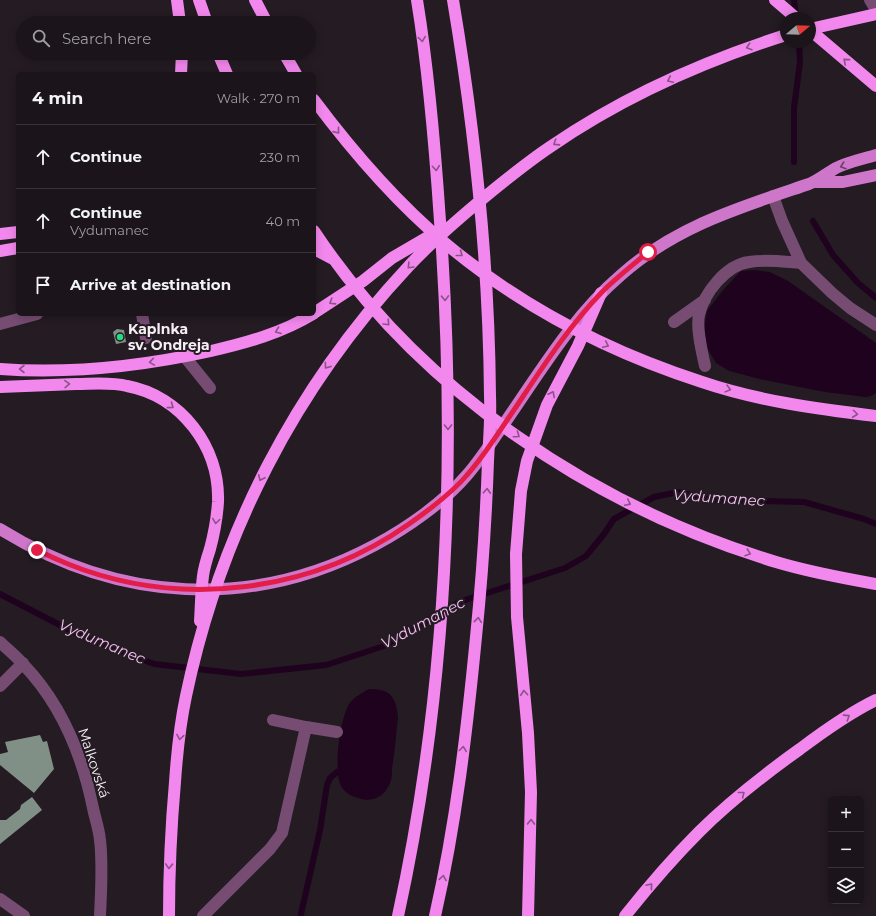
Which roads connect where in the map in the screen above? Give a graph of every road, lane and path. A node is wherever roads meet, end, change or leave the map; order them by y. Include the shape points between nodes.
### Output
1 (177, 0) edge
2 (199, 0) edge
3 (255, 0) edge
4 (417, 0) edge
5 (453, 0) edge
6 (775, 0) edge
7 (870, 0) edge
8 (876, 10) edge
9 (789, 12) edge
10 (876, 14) edge
11 (179, 16) edge
12 (205, 16) edge
13 (263, 16) edge
14 (816, 28) edge
15 (816, 34) edge
16 (780, 37) edge
17 (182, 60) edge
18 (221, 60) edge
19 (288, 60) edge
20 (182, 72) edge
21 (226, 72) edge
22 (295, 72) edge
23 (876, 86) edge
24 (316, 103) edge
25 (876, 155) edge
26 (876, 175) edge
27 (813, 182) junction
28 (773, 196) junction
29 (458, 220) junction
30 (16, 232) edge
31 (0, 234) edge
32 (316, 234) edge
33 (16, 248) edge
34 (316, 250) edge
35 (0, 251) edge
36 (336, 261) junction
37 (801, 263) junction
38 (601, 293) junction
39 (705, 300) junction
40 (316, 312) edge
41 (30, 316) edge
42 (142, 316) edge
43 (309, 316) edge
44 (674, 322) dead end
45 (0, 324) edge
46 (876, 325) edge
47 (146, 338) dead end
48 (185, 357) junction
49 (705, 366) dead end
50 (0, 369) edge
51 (0, 387) edge
52 (210, 388) dead end
53 (876, 416) edge
54 (0, 529) edge
55 (876, 584) edge
56 (0, 642) edge
57 (198, 642) junction
58 (23, 663) junction
59 (0, 686) edge
60 (871, 702) edge
61 (273, 720) dead end
62 (306, 727) junction
63 (337, 732) dead end
64 (0, 900) edge
65 (24, 916) edge
66 (100, 916) edge
67 (168, 916) edge
68 (203, 916) edge
69 (398, 916) edge
70 (435, 916) edge
71 (528, 916) edge
72 (625, 916) edge

1 - 11 highway
2 - 12 highway
3 - 13 highway
4 -> 69 highway via 429,92 444,275 448,465 439,648 418,810
70 -> 5 highway via 457,796 470,700 482,578 490,398 488,315 480,208 470,111
6 - 9 highway
7 - 8 street
10 - 14 highway
23 -> 15 highway
16 -> 29 highway via 705,64 645,92 575,131 516,171
17 - 20 highway
18 - 21 highway
19 - 22 highway
24 -> 53 highway via 372,172 409,210 444,242 487,275 543,311 605,345 697,380 822,410
25 -> 27 main road via 837,168
26 - 27 main road via 842,182
27 - 28 main road
28 - 37 street
28 - 38 main road via 705,221 664,241
29 -> 40 highway via 392,258
29 -> 57 highway via 409,266 351,334 322,373 287,428 247,508 224,564
30 - 31 highway
32 - 36 highway
33 - 35 highway
34 - 36 highway
36 -> 55 highway via 391,327 457,391 557,463 610,494 671,524 717,542 776,562 830,576
37 - 39 street via 750,262 737,265 728,270
37 - 46 street via 850,308
38 - 54 main road via 563,339 467,476 442,499 392,536 332,565 287,580 248,587 162,588 132,583 69,565
71 -> 38 highway via 531,792 517,617 516,554 521,491 527,460 547,405 578,346
39 - 44 street
39 - 49 street via 699,315 699,337
41 - 45 street
42 - 47 street
43 -> 48 highway via 244,343
48 -> 50 highway via 103,367
48 - 52 street
51 -> 57 highway via 126,385 171,405 185,416 197,431 213,463 217,478 218,501 216,522 203,575
56 - 58 street, Malkovská
57 -> 67 highway via 185,698 177,752 171,823
58 - 59 street
58 - 66 street, Malkovská via 64,720 78,752 90,791 100,840
72 -> 60 highway via 699,832 738,796 819,735
61 - 62 street
62 - 63 street
62 - 68 street via 282,833 270,849
64 - 65 street

